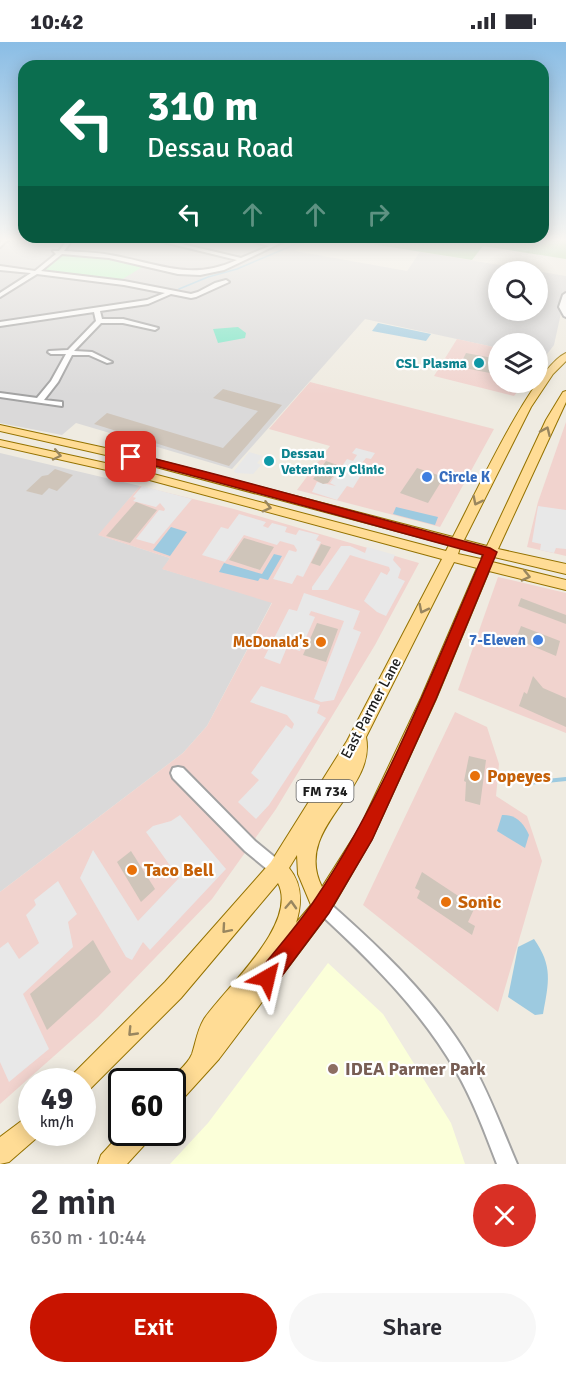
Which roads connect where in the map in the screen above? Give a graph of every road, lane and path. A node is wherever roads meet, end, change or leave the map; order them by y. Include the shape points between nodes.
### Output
1 (162, 290) edge
2 (204, 290) edge
3 (171, 292) junction
4 (566, 296) edge
5 (98, 310) junction
6 (566, 315) edge
7 (99, 321) junction
8 (0, 324) edge
9 (155, 328) dead end
10 (51, 352) dead end
11 (69, 352) junction
12 (566, 356) edge
13 (109, 362) dead end
14 (566, 394) edge
15 (0, 395) edge
16 (39, 401) junction
17 (58, 404) dead end
18 (0, 428) edge
19 (0, 443) edge
20 (237, 482) junction
21 (228, 496) junction
22 (452, 550) junction
23 (490, 552) junction
24 (486, 566) junction
25 (566, 569) edge
26 (566, 585) edge
27 (358, 736) junction
28 (178, 773) dead end
29 (278, 869) junction
30 (322, 906) junction
31 (201, 1062) junction
32 (95, 1068) edge
33 (186, 1079) edge
34 (18, 1138) edge
35 (126, 1146) edge
36 (0, 1153) edge
37 (110, 1164) edge
38 (507, 1164) edge

1 - 3 street
2 - 3 street via 195,296
3 - 5 street via 148,302
4 - 6 street via 562,307
5 - 7 street
5 - 8 street
7 - 9 street
7 - 11 street
10 - 11 street
11 - 13 street via 90,353
11 - 16 street
12 -> 22 main road, East Parmer Lane / FM 734 via 526,407
23 -> 14 main road
15 - 16 street
16 - 17 street
18 - 20 main road
19 -> 21 main road
20 - 21 main road
20 - 22 main road
21 -> 22 main road
22 - 23 main road
22 - 24 main road
22 -> 27 main road, East Parmer Lane / FM 734
23 - 24 main road
23 - 25 main road
24 -> 26 main road
24 - 30 main road via 366,833
27 - 29 main road, East Parmer Lane / FM 734
27 - 30 main road via 357,762 306,851 307,878
28 - 29 street
31 -> 29 main road via 213,1025 277,943 291,913 290,885
29 -> 32 main road, East Parmer Lane / FM 734 via 172,990
30 - 31 main road
30 - 38 street via 377,955 425,1010 462,1065
31 - 33 main road
34 - 36 main road
35 - 37 main road

